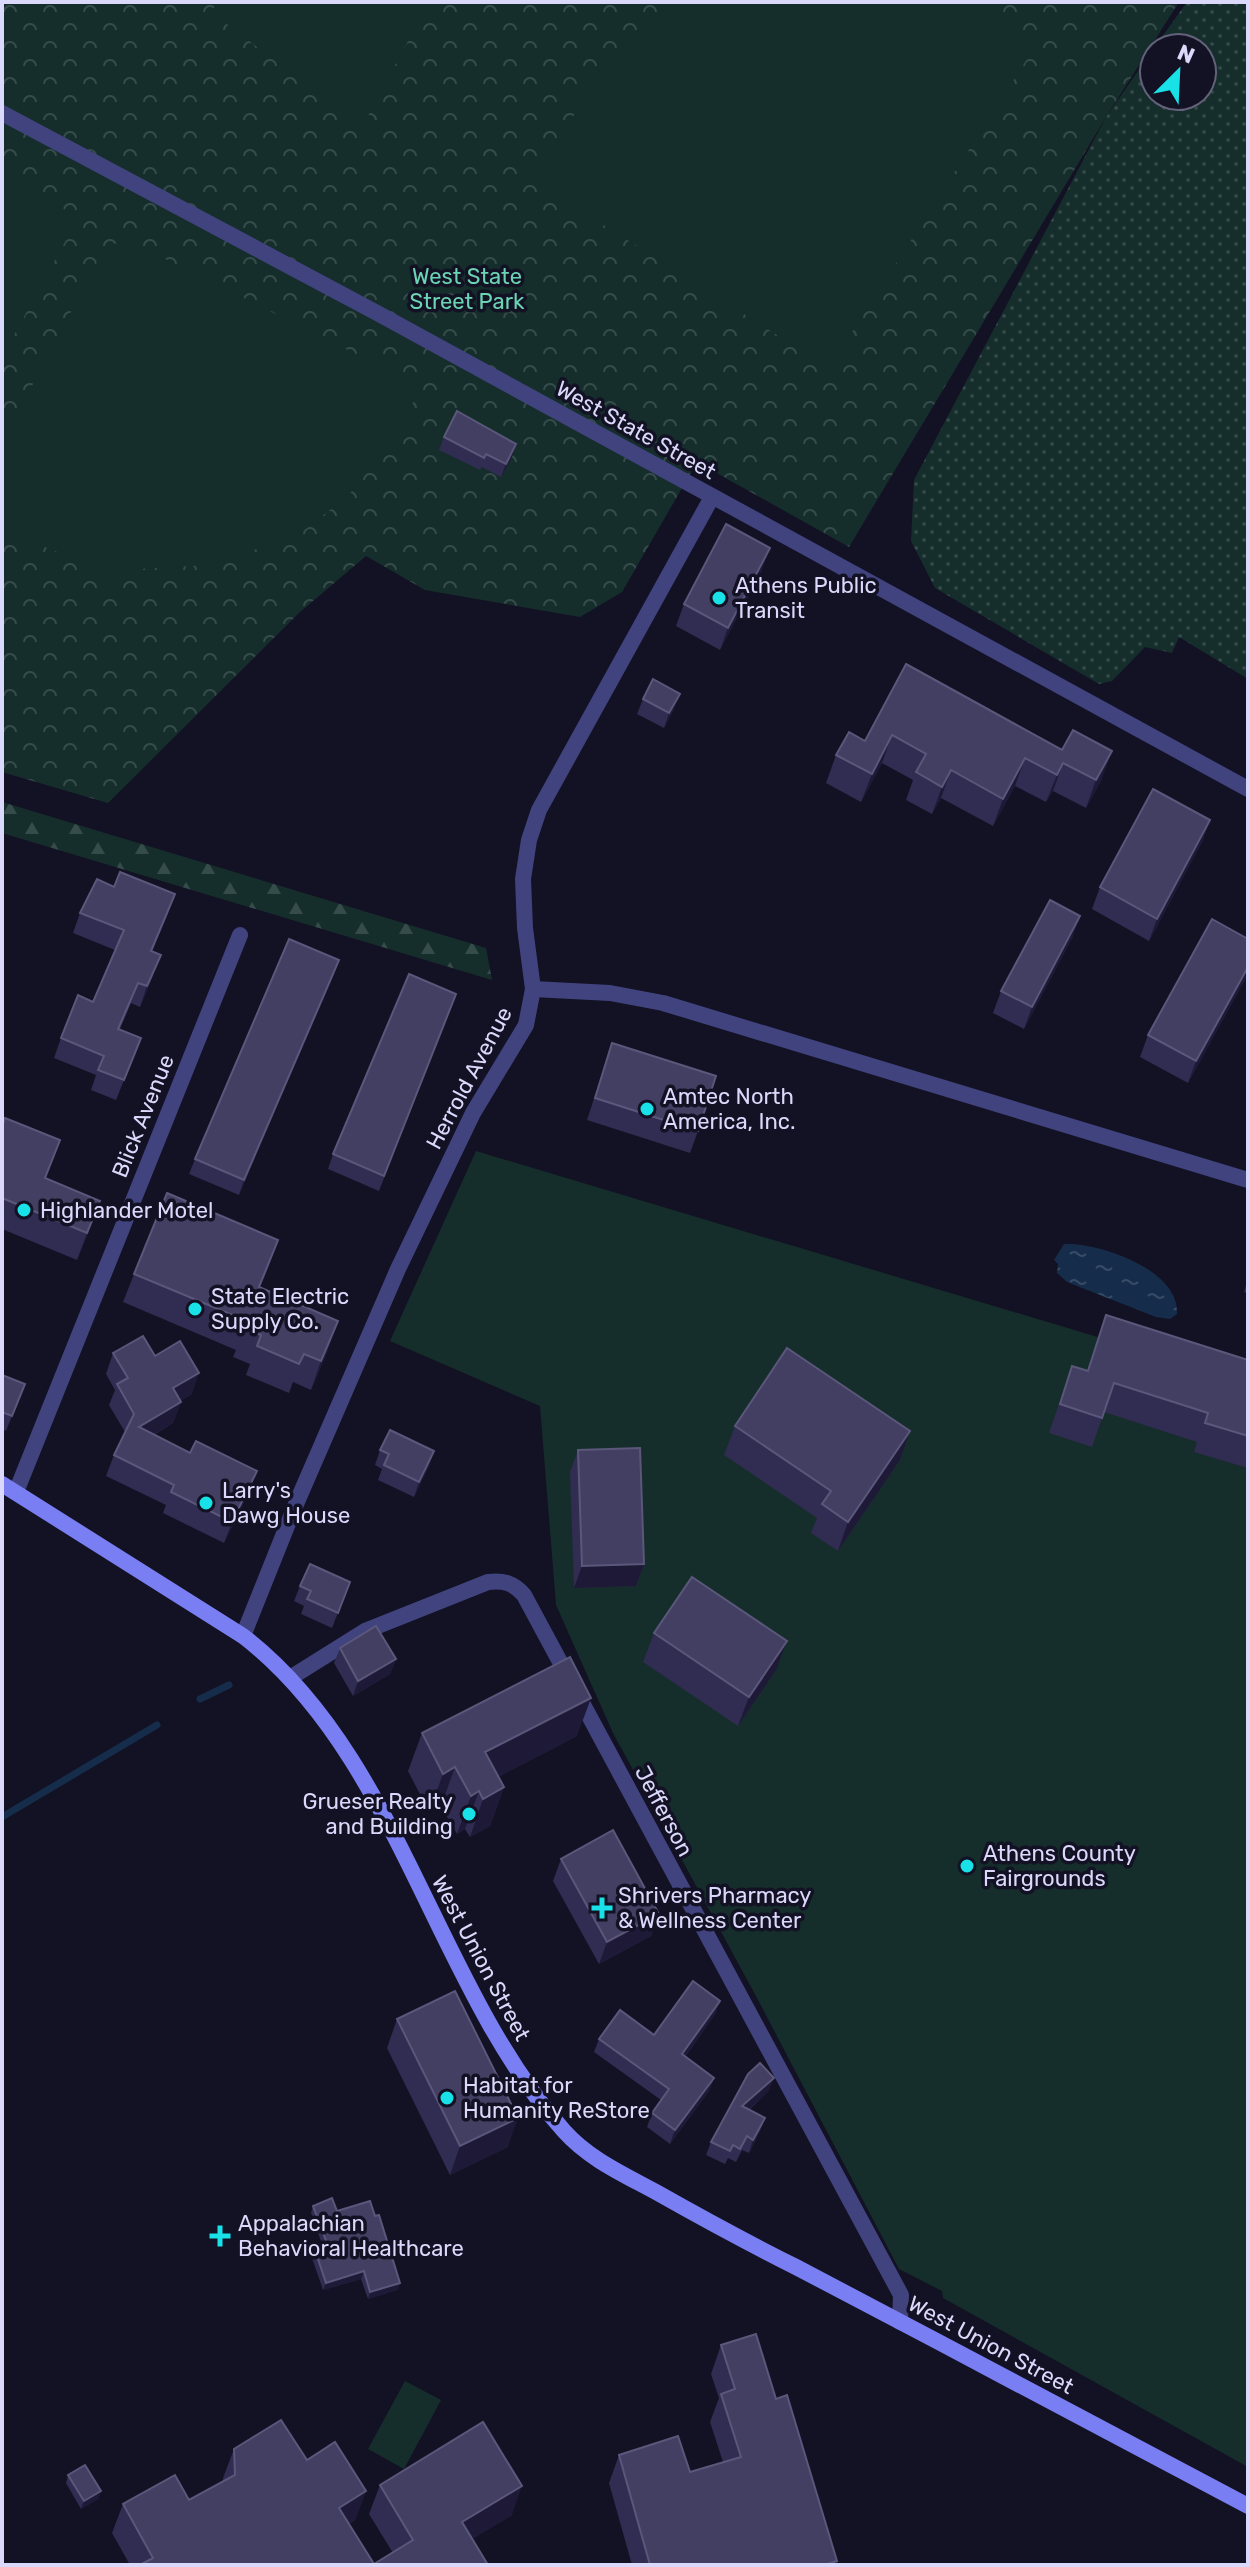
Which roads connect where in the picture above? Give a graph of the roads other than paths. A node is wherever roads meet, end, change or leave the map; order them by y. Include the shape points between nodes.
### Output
1 (2, 113) edge
2 (712, 497) junction
3 (1248, 789) edge
4 (240, 935) dead end
5 (533, 989) junction
6 (1248, 1180) edge
7 (9, 1488) edge
8 (243, 1636) junction
9 (290, 1678) junction
10 (900, 2322) junction
11 (1248, 2506) edge

1 - 2 street, West State Street
2 - 3 street, West State Street
2 - 5 street, Herrold Avenue via 539,810 523,879
4 - 7 street, Blick Avenue
5 - 6 street via 610,993 663,1003
5 - 8 street, Herrold Avenue via 526,1025 473,1113 398,1269
7 - 8 main road, West Union Street
8 - 9 main road, West Union Street
9 - 10 main road, West Union Street via 359,1773 515,2069 577,2145
9 - 10 street, Jefferson via 396,1617 488,1582 518,1588 901,2295
10 - 11 main road, West Union Street

